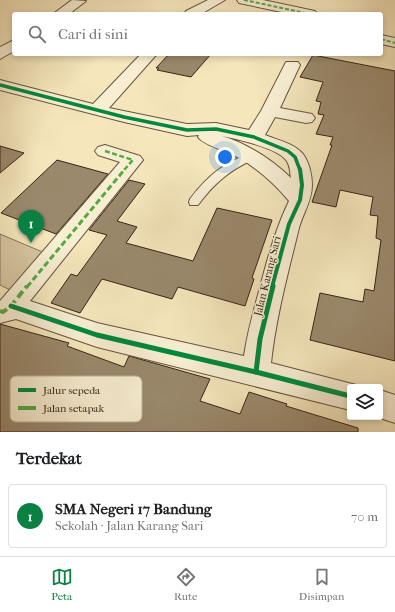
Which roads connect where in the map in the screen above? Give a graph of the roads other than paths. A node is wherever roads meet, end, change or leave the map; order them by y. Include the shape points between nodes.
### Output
1 (218, 0) edge
2 (244, 0) edge
3 (79, 1) edge
4 (63, 12) edge
5 (195, 12) edge
6 (301, 12) edge
7 (383, 40) edge
8 (395, 43) edge
9 (12, 45) edge
10 (0, 54) edge
11 (147, 56) edge
12 (292, 65) dead end
13 (0, 85) edge
14 (97, 110) junction
15 (270, 111) junction
16 (306, 118) dead end
17 (253, 147) junction
18 (105, 151) dead end
19 (194, 202) dead end
20 (6, 309) edge
21 (256, 372) junction
22 (347, 395) edge
23 (383, 405) edge
24 (395, 409) edge

1 - 5 street
2 - 6 street
3 - 4 street
7 - 8 street
9 - 10 street
11 - 14 street
12 - 15 street
13 - 14 street, Jalan Karang Sari
14 - 17 street, Jalan Karang Sari via 187,130 216,130
15 - 16 street
15 - 17 street
17 - 19 lane via 210,180
17 - 21 street, Jalan Karang Sari via 288,151 295,157 300,168 302,185 300,200 289,224 278,264 260,339
18 - 20 street via 133,160
20 - 21 street via 97,335
21 - 22 street
23 - 24 street

